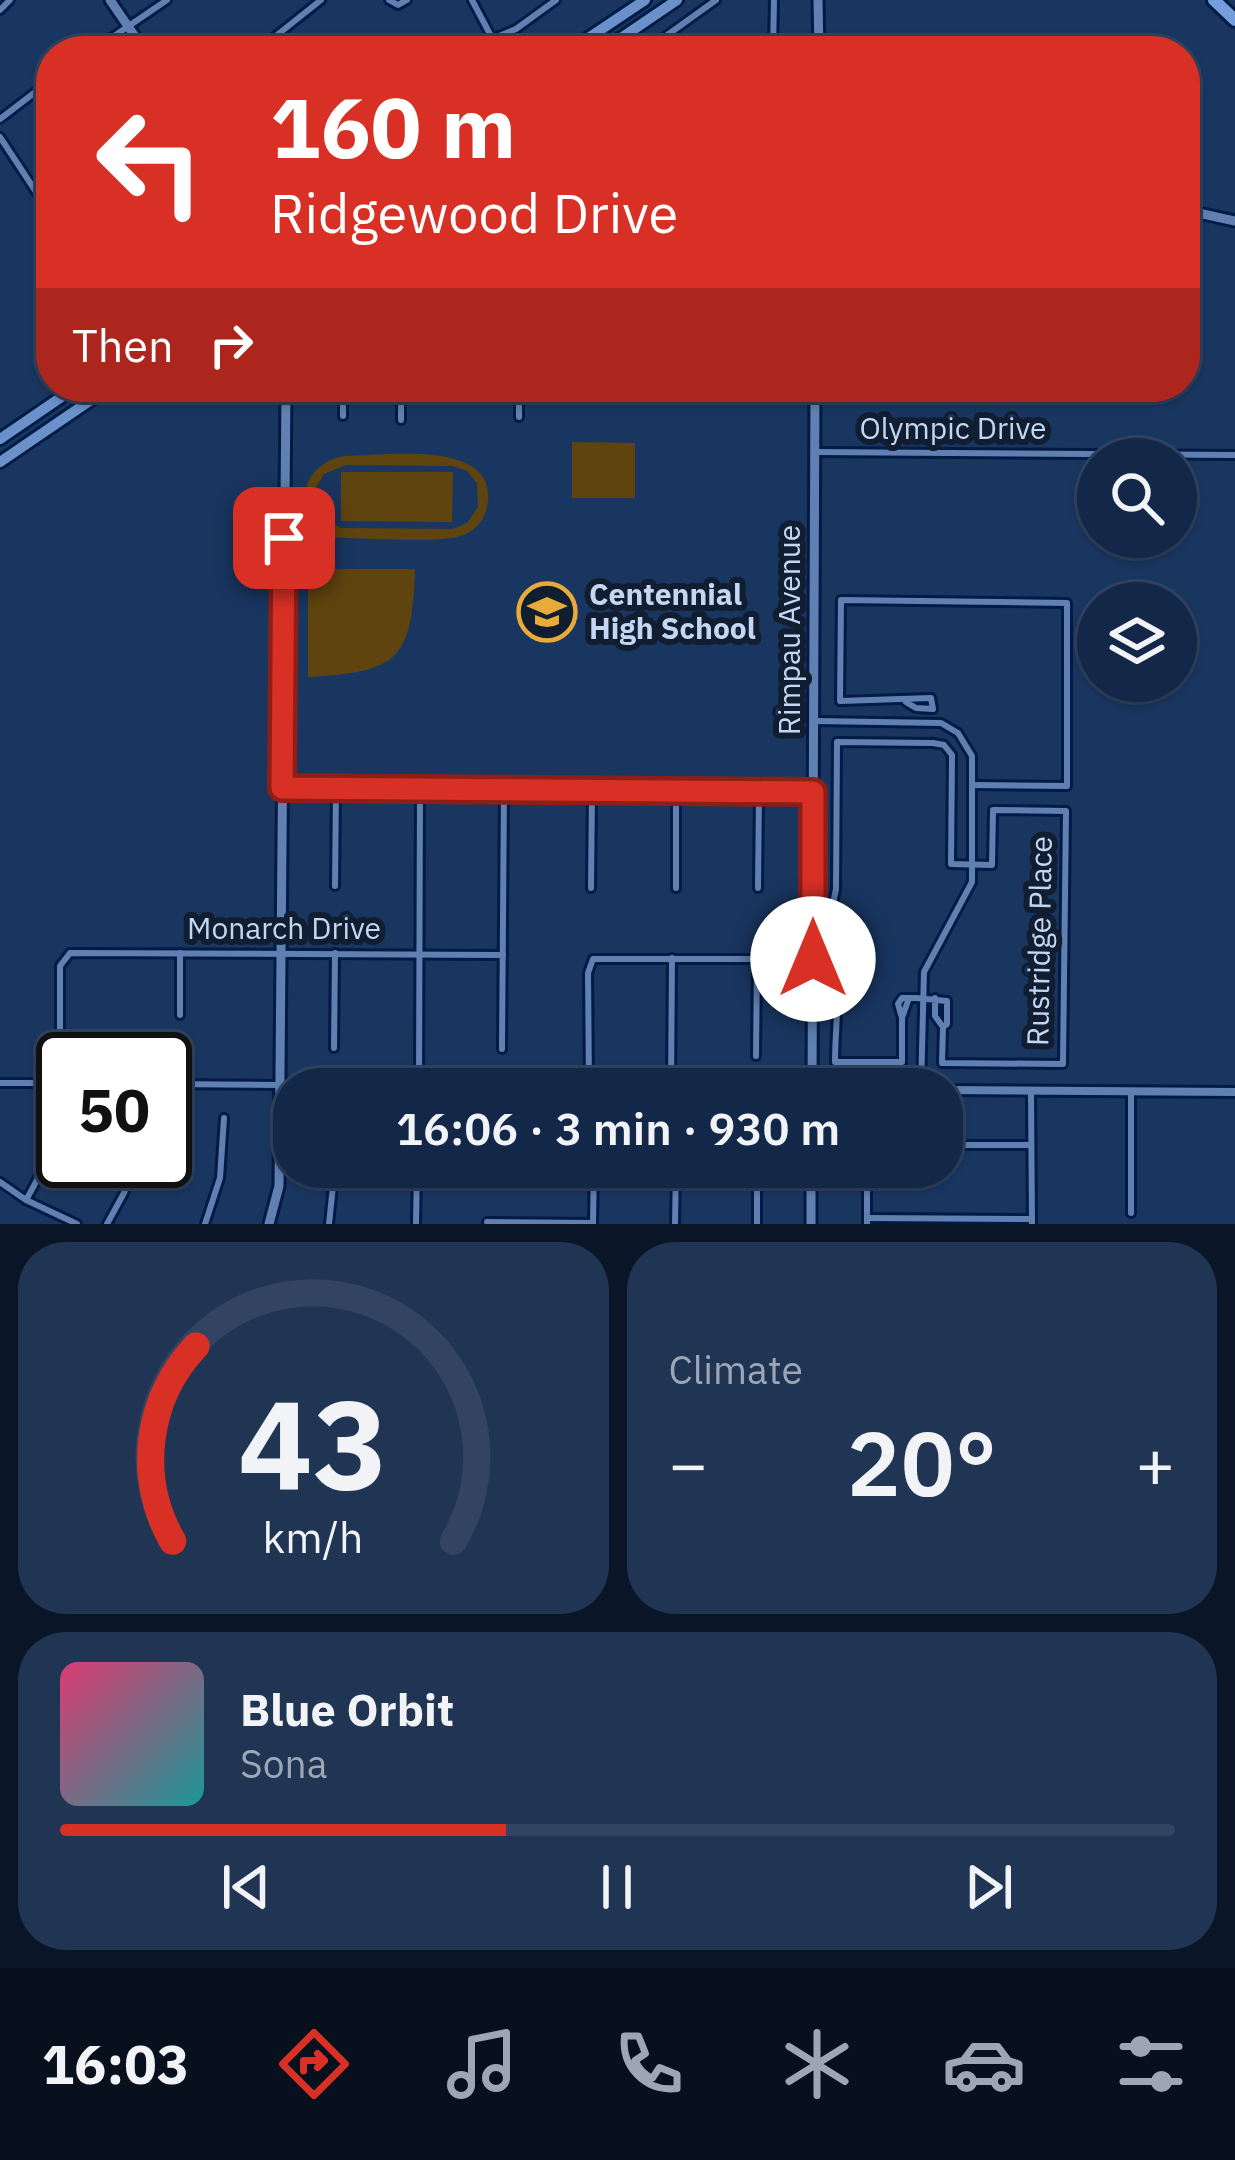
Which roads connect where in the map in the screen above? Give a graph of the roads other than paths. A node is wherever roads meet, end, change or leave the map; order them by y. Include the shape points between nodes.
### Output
1 (110, 0) edge
2 (167, 0) edge
3 (321, 0) edge
4 (389, 0) edge
5 (407, 0) edge
6 (472, 0) edge
7 (556, 0) edge
8 (645, 0) edge
9 (677, 0) edge
10 (716, 0) edge
11 (774, 0) edge
12 (818, 0) edge
13 (1214, 0) edge
14 (8, 1) edge
15 (0, 10) edge
16 (1235, 20) edge
17 (128, 27) junction
18 (114, 36) edge
19 (134, 36) edge
20 (275, 36) edge
21 (491, 36) joint
22 (591, 36) edge
23 (624, 36) edge
24 (666, 36) edge
25 (773, 36) edge
26 (818, 36) edge
27 (36, 91) edge
28 (0, 119) edge
29 (0, 136) edge
30 (36, 191) edge
31 (1200, 213) edge
32 (1235, 221) edge
33 (54, 402) edge
34 (88, 402) edge
35 (286, 402) edge
36 (343, 402) edge
37 (401, 402) edge
38 (519, 402) edge
39 (815, 402) edge
40 (343, 416) dead end
41 (519, 417) dead end
42 (401, 419) dead end
43 (0, 439) edge
44 (815, 452) junction
45 (1235, 454) edge
46 (0, 462) edge
47 (814, 721) junction
48 (932, 722) junction
49 (972, 785) junction
50 (282, 788) junction
51 (336, 789) junction
52 (420, 789) junction
53 (504, 790) junction
54 (592, 790) junction
55 (676, 791) junction
56 (759, 792) junction
57 (813, 792) junction
58 (972, 865) junction
59 (335, 886) dead end
60 (591, 888) dead end
61 (676, 888) dead end
62 (758, 888) dead end
63 (180, 953) junction
64 (280, 953) junction
65 (335, 953) junction
66 (419, 954) junction
67 (503, 955) junction
68 (672, 958) junction
69 (757, 958) junction
70 (813, 959) junction
71 (922, 998) junction
72 (180, 1015) dead end
73 (61, 1032) edge
74 (334, 1048) dead end
75 (502, 1049) dead end
76 (756, 1056) dead end
77 (278, 1068) edge
78 (418, 1068) edge
79 (589, 1068) edge
80 (671, 1068) edge
81 (812, 1068) edge
82 (921, 1068) edge
83 (0, 1083) edge
84 (36, 1083) edge
85 (192, 1084) edge
86 (273, 1084) edge
87 (963, 1090) edge
88 (1031, 1091) junction
89 (1131, 1091) junction
90 (1235, 1093) edge
91 (224, 1118) dead end
92 (963, 1144) edge
93 (1031, 1145) junction
94 (0, 1182) edge
95 (36, 1182) edge
96 (126, 1188) edge
97 (278, 1188) edge
98 (333, 1188) edge
99 (417, 1188) edge
100 (594, 1188) edge
101 (676, 1188) edge
102 (758, 1188) edge
103 (812, 1188) edge
104 (867, 1188) edge
105 (26, 1201) junction
106 (1131, 1213) dead end
107 (867, 1221) edge
108 (487, 1222) edge
109 (1032, 1222) edge
110 (593, 1223) edge
111 (77, 1224) edge
112 (107, 1224) edge
113 (205, 1224) edge
114 (269, 1224) edge
115 (329, 1224) edge
116 (416, 1224) edge
117 (675, 1224) edge
118 (757, 1224) edge
119 (811, 1224) edge

1 - 17 main road
2 - 17 street
3 - 20 street
4 - 5 street
6 - 21 street
7 - 21 street
8 - 22 main road
9 - 23 main road
10 - 24 street
11 - 25 street
12 - 26 main road
13 - 16 highway
14 - 15 street
17 - 18 street
17 - 19 main road
27 - 28 street
29 - 30 street
31 - 32 main road
33 - 43 main road
34 - 46 main road
35 - 50 main road
36 - 40 street
37 - 42 street
38 - 41 street
39 - 44 main road, Rimpau Avenue
44 - 45 street, Olympic Drive
44 - 47 main road, Rimpau Avenue
47 - 48 street
47 - 57 main road, Rimpau Avenue
48 - 49 street via 963,739
48 - 49 street via 933,709 906,702 840,701 841,600 1067,603 1067,786
49 - 58 street
50 - 51 street
50 - 64 main road
51 - 52 street
51 - 59 street
52 - 53 street
52 - 66 street
53 - 54 street
53 - 67 street
54 - 55 street
54 - 60 street
55 - 56 street
55 - 61 street
56 - 57 street
56 - 62 street
57 - 70 main road, Rimpau Avenue
58 - 71 street via 969,892 924,972
58 - 71 street, Rustridge Place via 992,865 993,810 1066,811 1063,1064 942,1063 935,998
58 - 71 street, Rustridge Place via 951,864 947,747 837,742 835,1062 902,1062 898,1004
63 - 64 street, Monarch Drive
63 - 72 street
63 - 73 street, Monarch Drive via 65,957
64 - 65 street, Monarch Drive
64 - 77 main road
65 - 66 street, Monarch Drive
65 - 74 street
66 - 67 street, Monarch Drive
66 - 78 street
67 - 75 street
68 - 69 street
68 - 79 street via 593,959
68 - 80 street
69 - 70 street
69 - 76 street
70 - 81 main road, Rimpau Avenue
71 - 82 street
83 - 84 street
85 - 86 street
87 - 88 street
88 - 89 street
88 - 93 street
89 - 90 street
89 - 106 street
91 - 113 street via 220,1178
92 - 93 street
93 - 109 street
94 - 105 street
95 - 105 street
96 - 112 street
97 - 114 main road
98 - 115 street
99 - 116 street
100 - 110 street
101 - 117 street
102 - 118 street
103 - 119 main road
104 - 107 street
105 - 111 street
107 - 109 street
108 - 110 street

